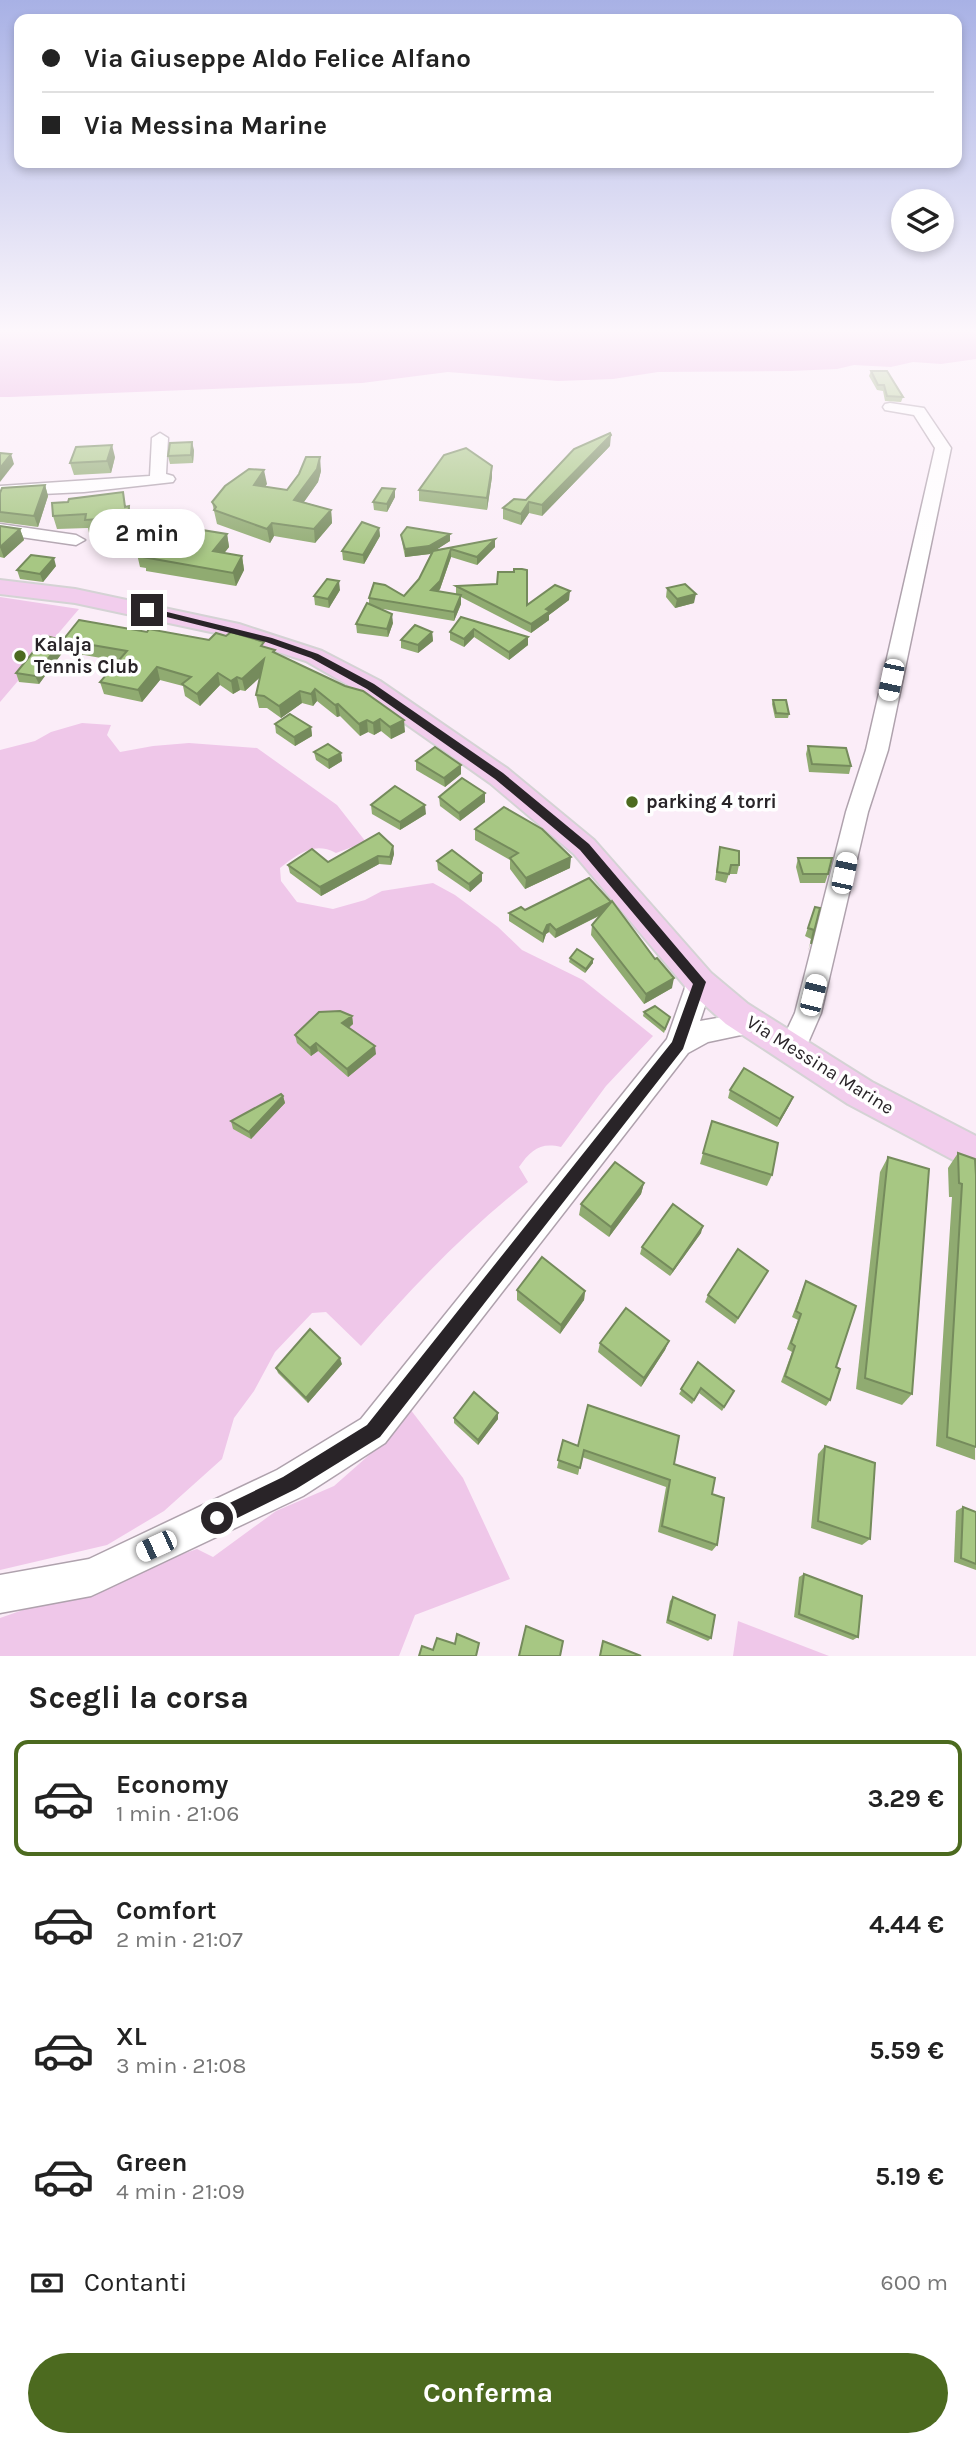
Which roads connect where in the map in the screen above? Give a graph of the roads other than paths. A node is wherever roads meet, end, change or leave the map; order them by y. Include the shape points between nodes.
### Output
1 (892, 407) edge
2 (160, 438) dead end
3 (162, 479) joint
4 (0, 491) edge
5 (0, 529) edge
6 (76, 540) dead end
7 (0, 587) edge
8 (700, 982) junction
9 (751, 1023) junction
10 (678, 1045) junction
11 (791, 1051) junction
12 (976, 1155) edge
13 (0, 1594) edge

1 - 11 street via 919,411 943,448 877,750 857,812 808,1013
2 - 3 street
3 - 4 street
5 - 6 street
7 - 8 main road, Via Messina Marine via 147,610 269,640 314,656 371,687 499,776 584,847
8 - 9 main road, Via Messina Marine
8 - 10 street
9 - 10 street via 703,1031
9 - 11 main road, Via Messina Marine
10 - 13 street via 373,1431 290,1483 91,1577
11 - 12 main road, Via Messina Marine

